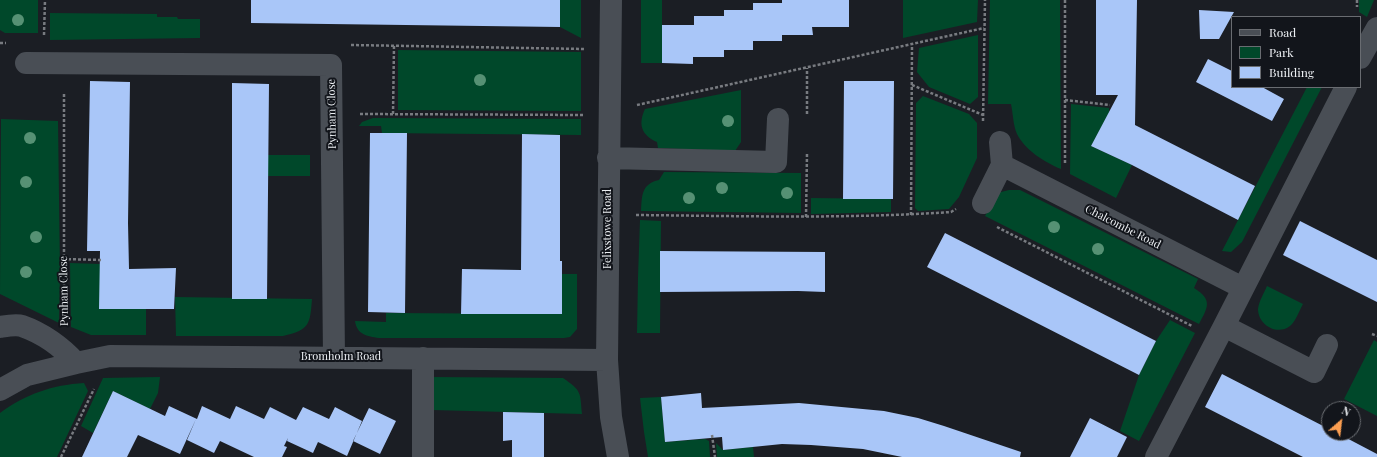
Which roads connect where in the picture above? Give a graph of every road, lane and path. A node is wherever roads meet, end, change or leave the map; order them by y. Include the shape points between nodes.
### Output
1 (45, 0) edge
2 (611, 0) edge
3 (985, 0) edge
4 (1065, 0) edge
5 (984, 28) junction
6 (1377, 28) edge
7 (912, 45) junction
8 (394, 46) dead end
9 (1361, 56) edge
10 (45, 63) junction
11 (912, 85) junction
12 (1345, 88) edge
13 (1065, 100) junction
14 (1110, 105) dead end
15 (609, 113) junction
16 (332, 114) junction
17 (393, 114) junction
18 (983, 114) junction
19 (778, 120) dead end
20 (983, 122) dead end
21 (1000, 142) joint
22 (608, 158) junction
23 (1002, 165) junction
24 (1065, 197) junction
25 (983, 203) dead end
26 (958, 207) dead end
27 (608, 215) junction
28 (911, 215) junction
29 (997, 227) dead end
30 (63, 259) junction
31 (102, 260) dead end
32 (1244, 288) junction
33 (0, 327) edge
34 (1221, 332) junction
35 (1372, 334) dead end
36 (1377, 336) edge
37 (1327, 345) dead end
38 (110, 356) junction
39 (70, 357) junction
40 (334, 357) junction
41 (423, 358) junction
42 (607, 360) junction
43 (0, 390) edge
44 (712, 435) dead end
45 (61, 457) edge
46 (423, 457) edge
47 (618, 457) edge
48 (714, 457) edge
49 (1156, 457) edge

1 - 10 path, Pynham Close
2 - 15 street, Felixstowe Road
3 - 5 path
4 - 13 path
5 - 7 path
5 - 18 path
6 - 9 street
7 - 11 path
7 - 15 path
8 - 17 path
10 - 16 street, Pynham Close via 331,65
10 - 30 path, Pynham Close
11 - 18 path
11 - 28 path
12 - 32 street
13 - 14 path
13 - 24 path
15 - 17 path
15 - 22 street, Felixstowe Road
16 - 17 path
16 - 40 street, Pynham Close
18 - 20 path
18 - 21 path
19 - 22 street via 776,162
21 - 23 street
22 - 27 street, Felixstowe Road
23 - 24 street, Chalcombe Road
23 - 25 street
24 - 32 street, Chalcombe Road
26 - 28 path via 951,212
27 - 28 path
27 - 42 street, Felixstowe Road
29 - 34 path
30 - 31 path
30 - 39 path, Pynham Close
32 - 34 street
33 - 39 street via 21,326 42,336
34 - 37 street via 1314,372
34 - 49 street
35 - 36 path
38 - 39 street, Bromholm Road
38 - 40 street, Bromholm Road
38 - 45 path
39 - 43 street, Bromholm Road via 27,375
40 - 41 street, Bromholm Road
41 - 42 street, Bromholm Road
41 - 46 street
42 - 47 street, Felixstowe Road via 611,417
44 - 48 path

